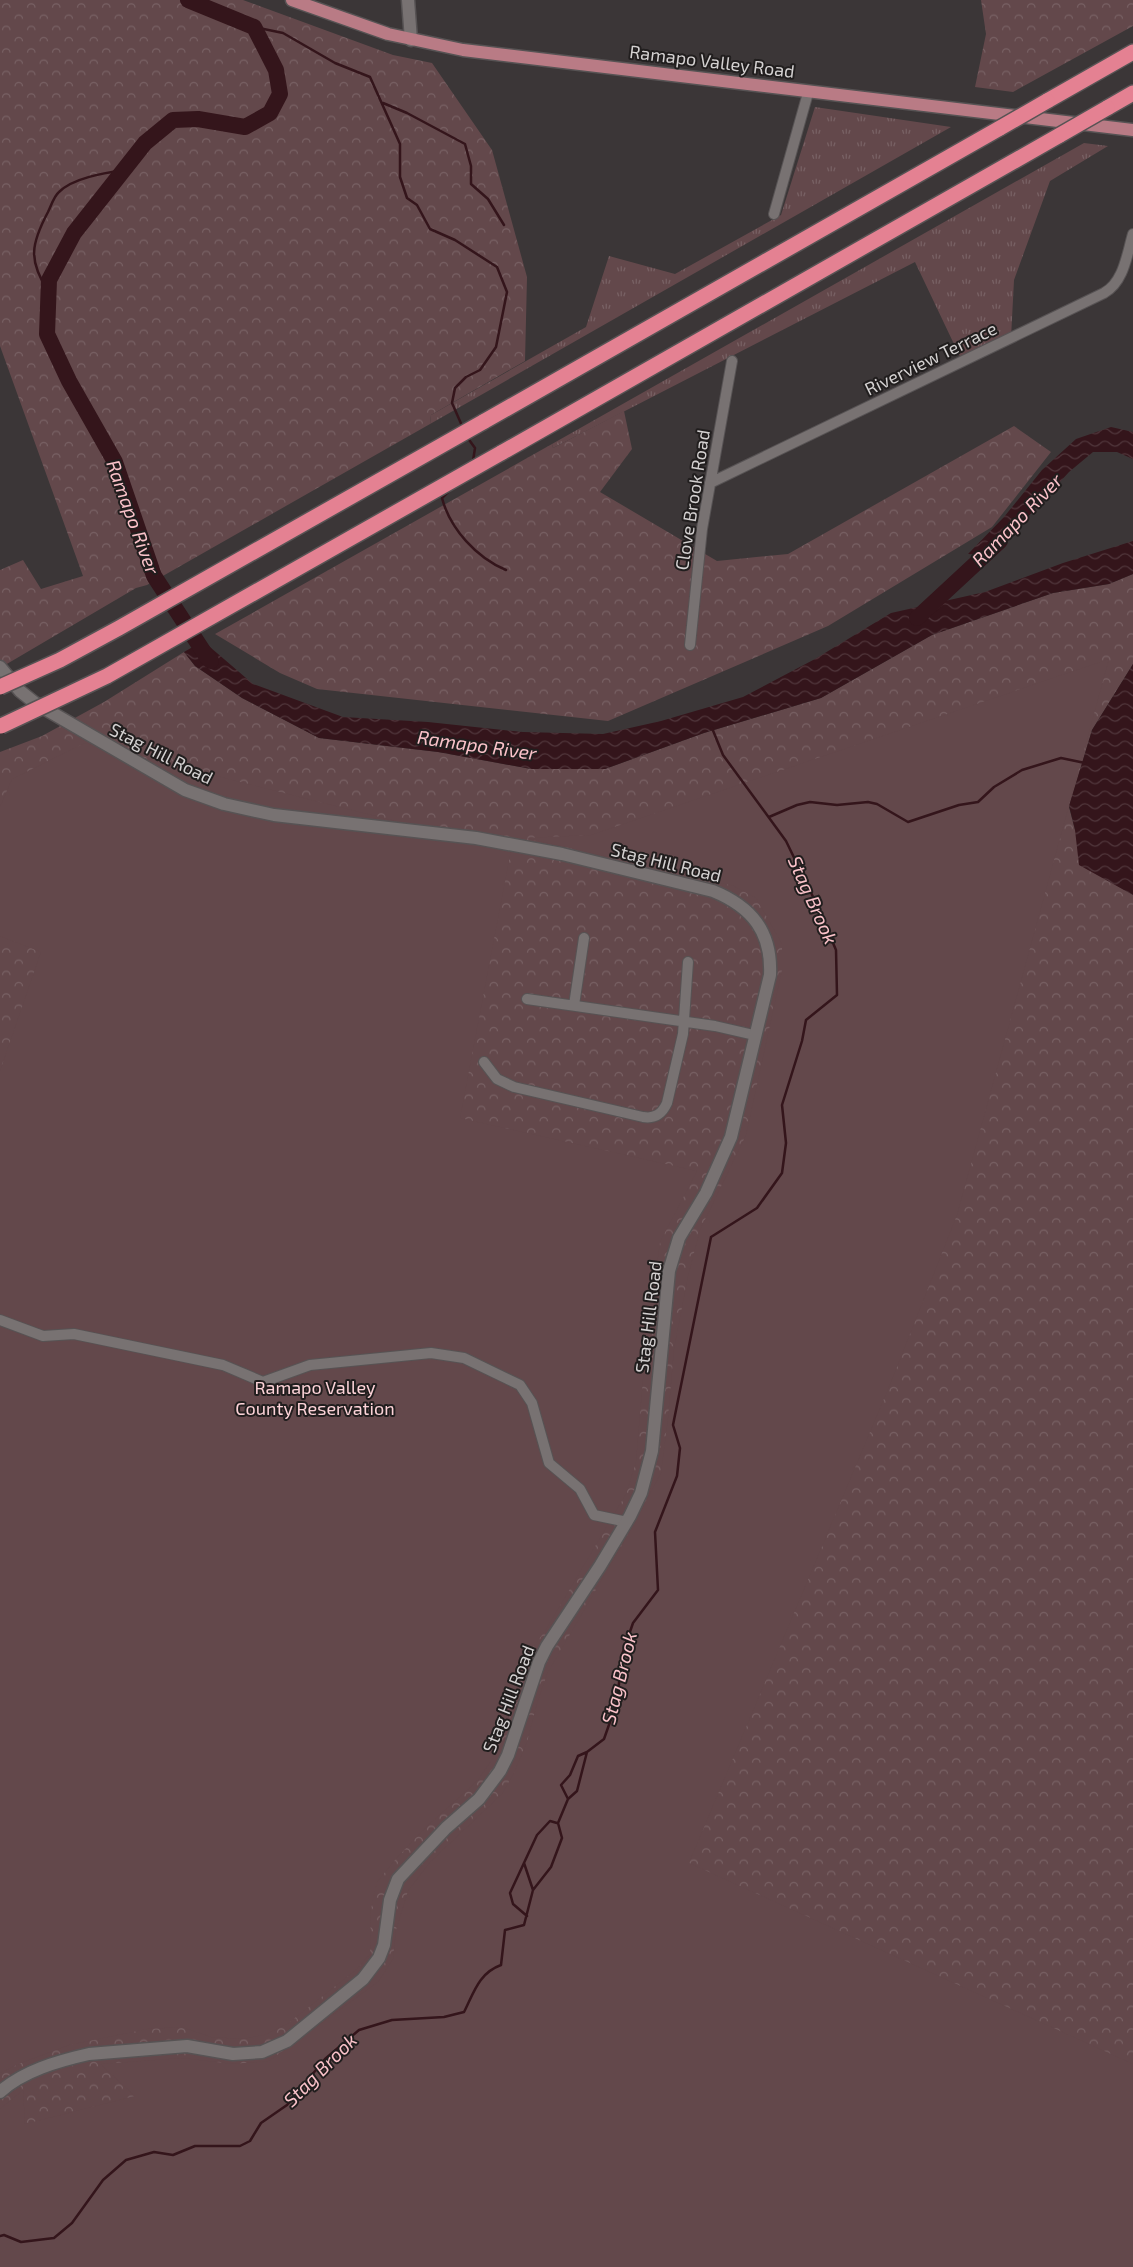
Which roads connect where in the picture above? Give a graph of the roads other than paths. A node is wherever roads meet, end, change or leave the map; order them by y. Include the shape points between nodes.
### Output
1 (292, 0) edge
2 (408, 0) edge
3 (411, 40) junction
4 (1133, 52) edge
5 (808, 93) junction
6 (1133, 93) edge
7 (1133, 130) edge
8 (774, 214) dead end
9 (1133, 234) edge
10 (732, 361) dead end
11 (710, 483) junction
12 (690, 645) dead end
13 (0, 667) edge
14 (0, 688) edge
15 (1, 726) edge
16 (584, 938) dead end
17 (688, 962) dead end
18 (527, 998) dead end
19 (574, 1005) junction
20 (684, 1021) junction
21 (754, 1035) junction
22 (484, 1062) dead end
23 (0, 1320) edge
24 (627, 1522) junction
25 (0, 2092) edge

1 - 3 main road, Ramapo Valley Road
2 - 3 street
3 - 5 main road, Ramapo Valley Road via 463,50
4 - 14 highway, bridge via 120,628
5 - 7 main road, Ramapo Valley Road
5 - 8 street
6 - 15 highway, bridge via 107,676
9 - 11 street, Riverview Terrace via 1120,277 1104,293
10 - 11 street, Clove Brook Road
11 - 12 street, Clove Brook Road
13 - 21 street, Stag Hill Road via 20,691 56,717 185,790 224,804 274,815 476,838 543,850 724,896 754,919 771,956 770,975
16 - 19 street
17 - 20 street
18 - 19 street
19 - 20 street
20 - 21 street
20 - 22 street via 667,1103 660,1114 652,1118 514,1087 497,1079
21 - 24 street, Stag Hill Road via 731,1137 680,1238 669,1271 652,1451 641,1493
23 - 24 street via 43,1336 74,1334 223,1365 263,1382 310,1365 431,1353 464,1358 520,1385 532,1403 548,1463 580,1489 594,1515
24 - 25 street, Stag Hill Road via 539,1662 500,1771 479,1799 446,1828 398,1879 390,1900 384,1945 363,1979 288,2041 262,2052 233,2054 186,2046 88,2054 28,2074

